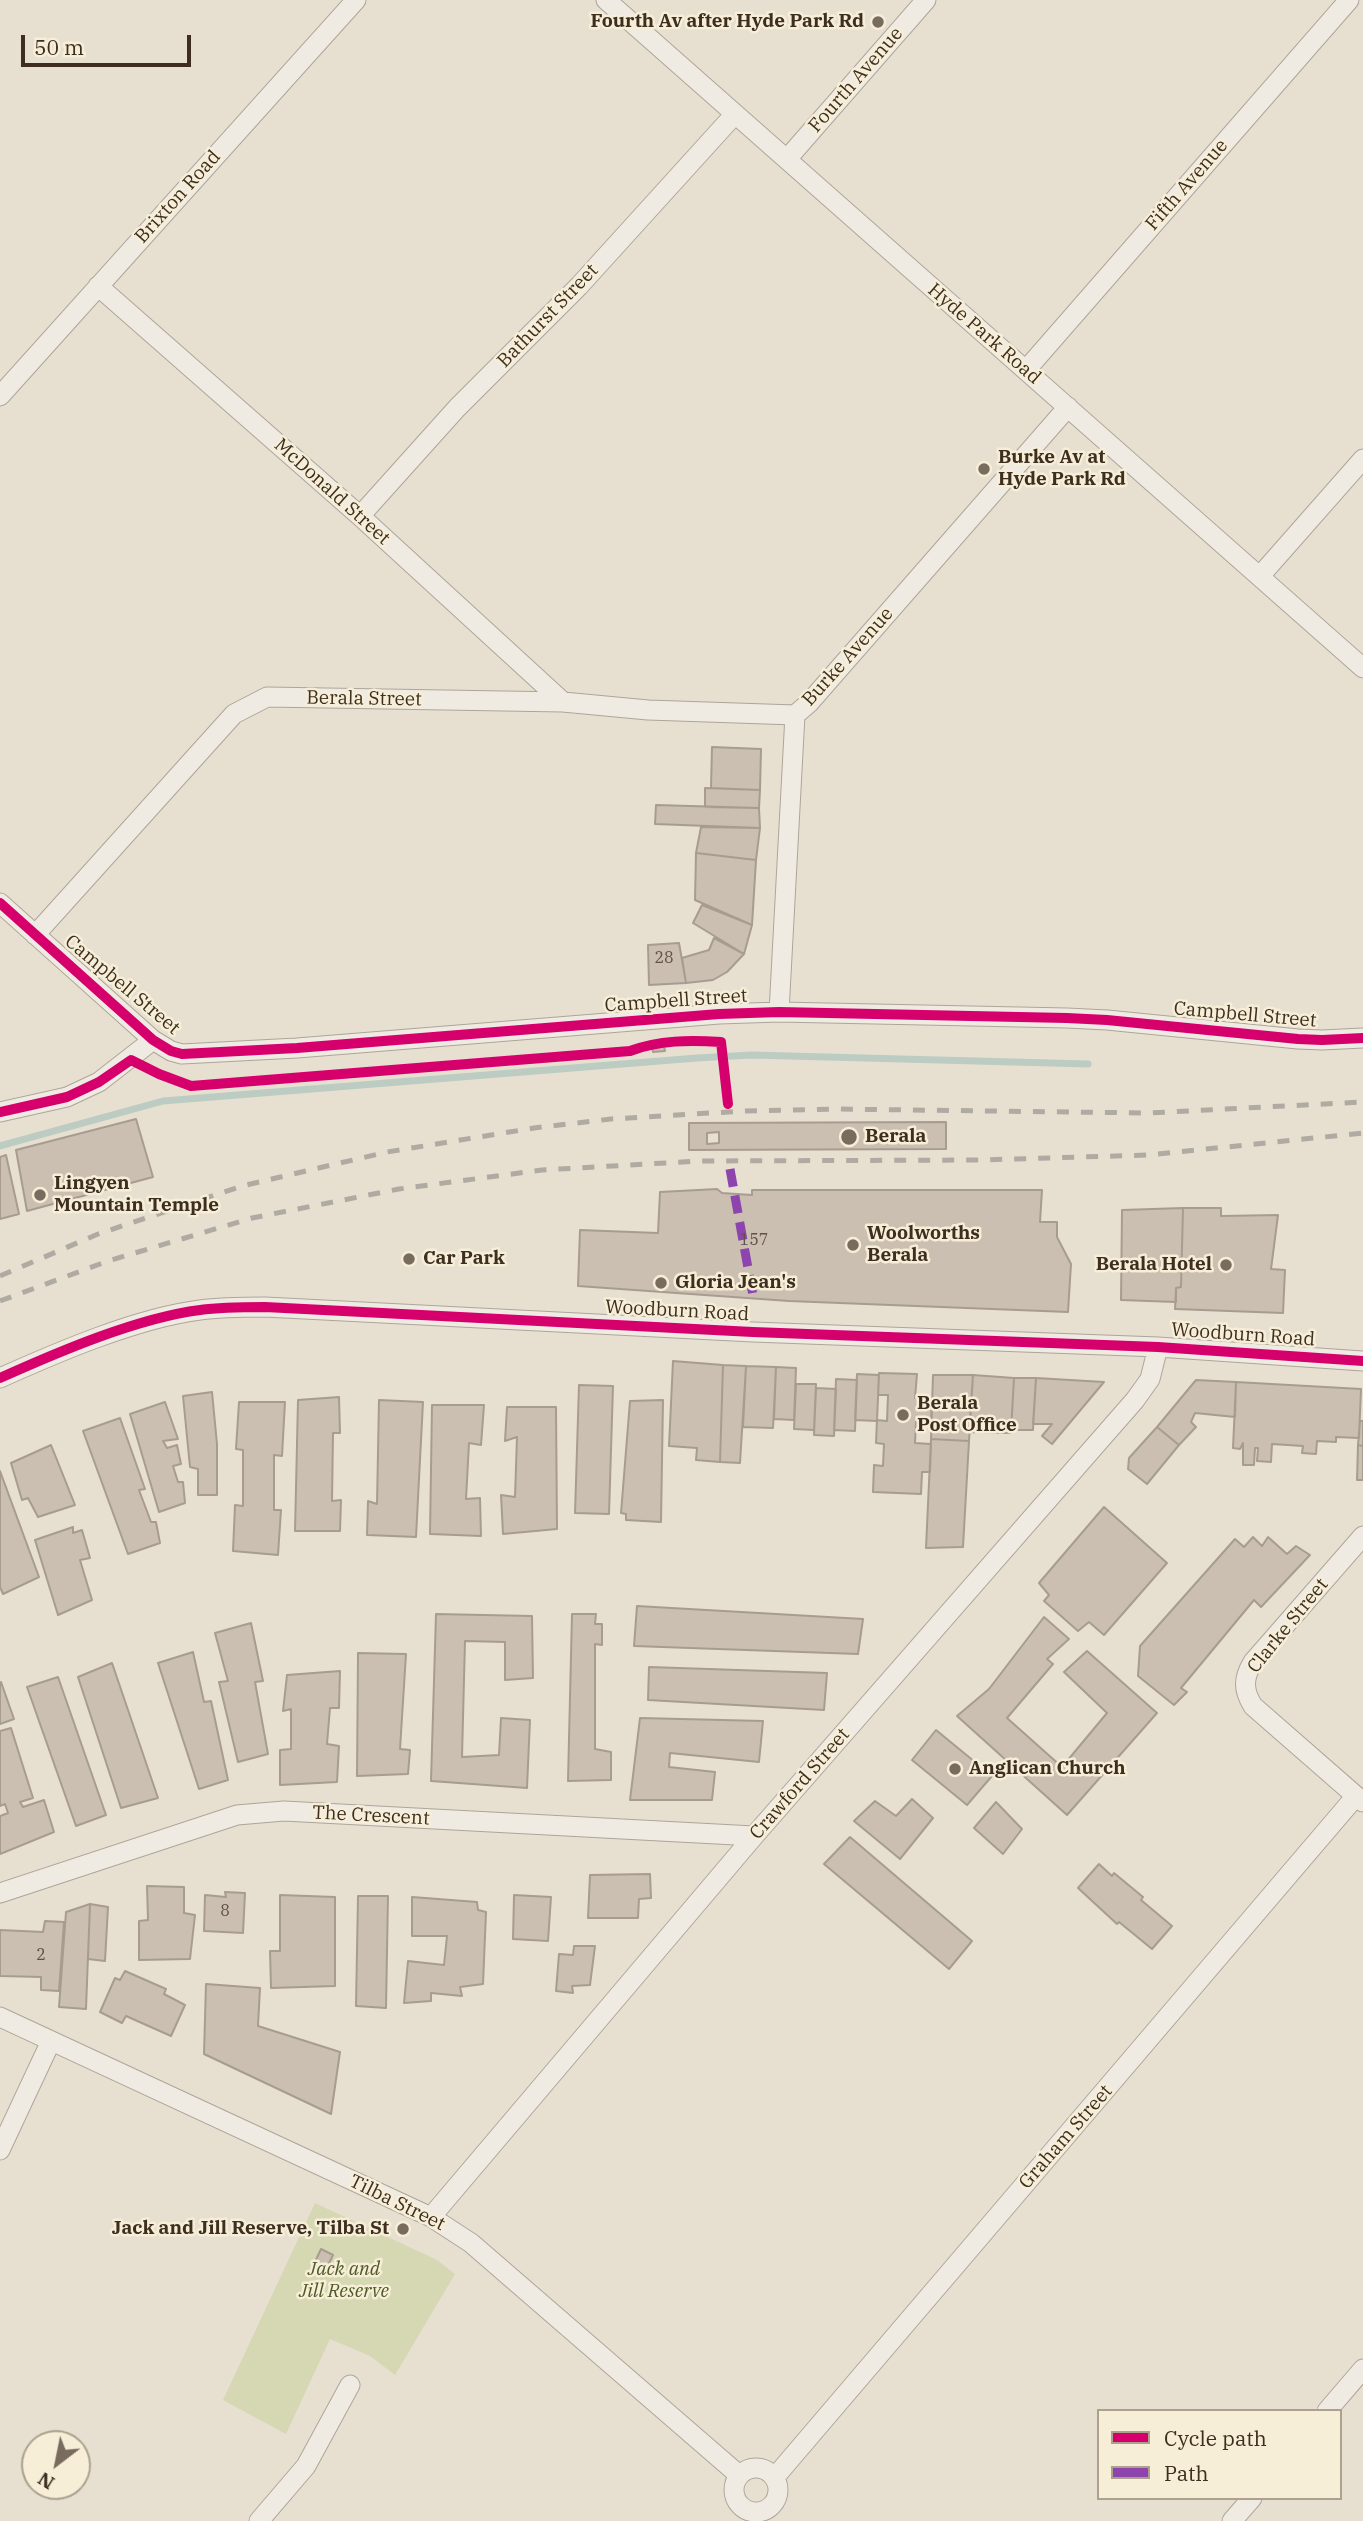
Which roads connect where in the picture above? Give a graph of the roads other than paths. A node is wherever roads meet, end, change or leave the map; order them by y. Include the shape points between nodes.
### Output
1 (356, 0) edge
2 (606, 0) edge
3 (926, 0) edge
4 (1349, 0) edge
5 (735, 114) junction
6 (787, 159) junction
7 (98, 286) junction
8 (1026, 370) junction
9 (0, 396) edge
10 (1068, 407) junction
11 (1363, 459) edge
12 (360, 516) junction
13 (1259, 576) junction
14 (1363, 668) edge
15 (563, 702) junction
16 (795, 715) junction
17 (0, 903) edge
18 (35, 935) junction
19 (779, 1012) junction
20 (1363, 1038) edge
21 (153, 1040) junction
22 (0, 1112) edge
23 (1158, 1347) junction
24 (1363, 1361) edge
25 (0, 1378) edge
26 (1363, 1536) edge
27 (1359, 1799) edge
28 (754, 1836) junction
29 (0, 1893) edge
30 (0, 2017) edge
31 (51, 2041) junction
32 (0, 2150) edge
33 (430, 2217) junction
34 (1363, 2369) edge
35 (350, 2385) dead end
36 (1329, 2409) edge
37 (739, 2475) junction
38 (775, 2477) junction
39 (1250, 2500) edge
40 (741, 2515) edge
41 (259, 2521) edge
42 (1232, 2521) edge

1 - 7 street, Brixton Road
2 - 5 street, Hyde Park Road
3 - 6 street, Fourth Avenue
4 - 8 street, Fifth Avenue
5 - 6 street, Hyde Park Road
5 - 12 street, Bathurst Street
6 - 8 street, Hyde Park Road
7 - 9 street, Brixton Road
7 - 12 street, McDonald Street
8 - 10 street, Hyde Park Road
10 - 13 street, Hyde Park Road
10 - 16 street, Burke Avenue
11 - 13 street
12 - 15 street, McDonald Street
13 - 14 street, Hyde Park Road
15 - 16 street, Berala Street
15 - 18 street, Berala Street via 267,697 233,714
16 - 19 street, Burke Avenue
17 - 18 street, Campbell Street
18 - 21 street, Campbell Street
19 - 20 street, Campbell Street via 1093,1019 1298,1038
19 - 21 street, Campbell Street via 193,1054 171,1051
21 - 22 street via 99,1082 67,1097
23 - 24 street, Woodburn Road
23 - 25 street, Woodburn Road via 229,1307 197,1310 131,1328
23 - 28 street, Crawford Street via 1150,1379 1135,1400
26 - 27 street, Clarke Street via 1253,1662 1244,1686 1253,1706
27 - 38 street, Graham Street
28 - 29 street, The Crescent via 284,1811 237,1815
28 - 33 street, Crawford Street
30 - 31 street, Tilba Street
31 - 32 street
31 - 33 street, Tilba Street
33 - 37 street, Tilba Street via 471,2243
34 - 36 street
35 - 41 street via 306,2466
37 - 38 street via 761,2468
37 - 40 street via 733,2490
38 - 40 street via 778,2493 770,2507
39 - 42 street

